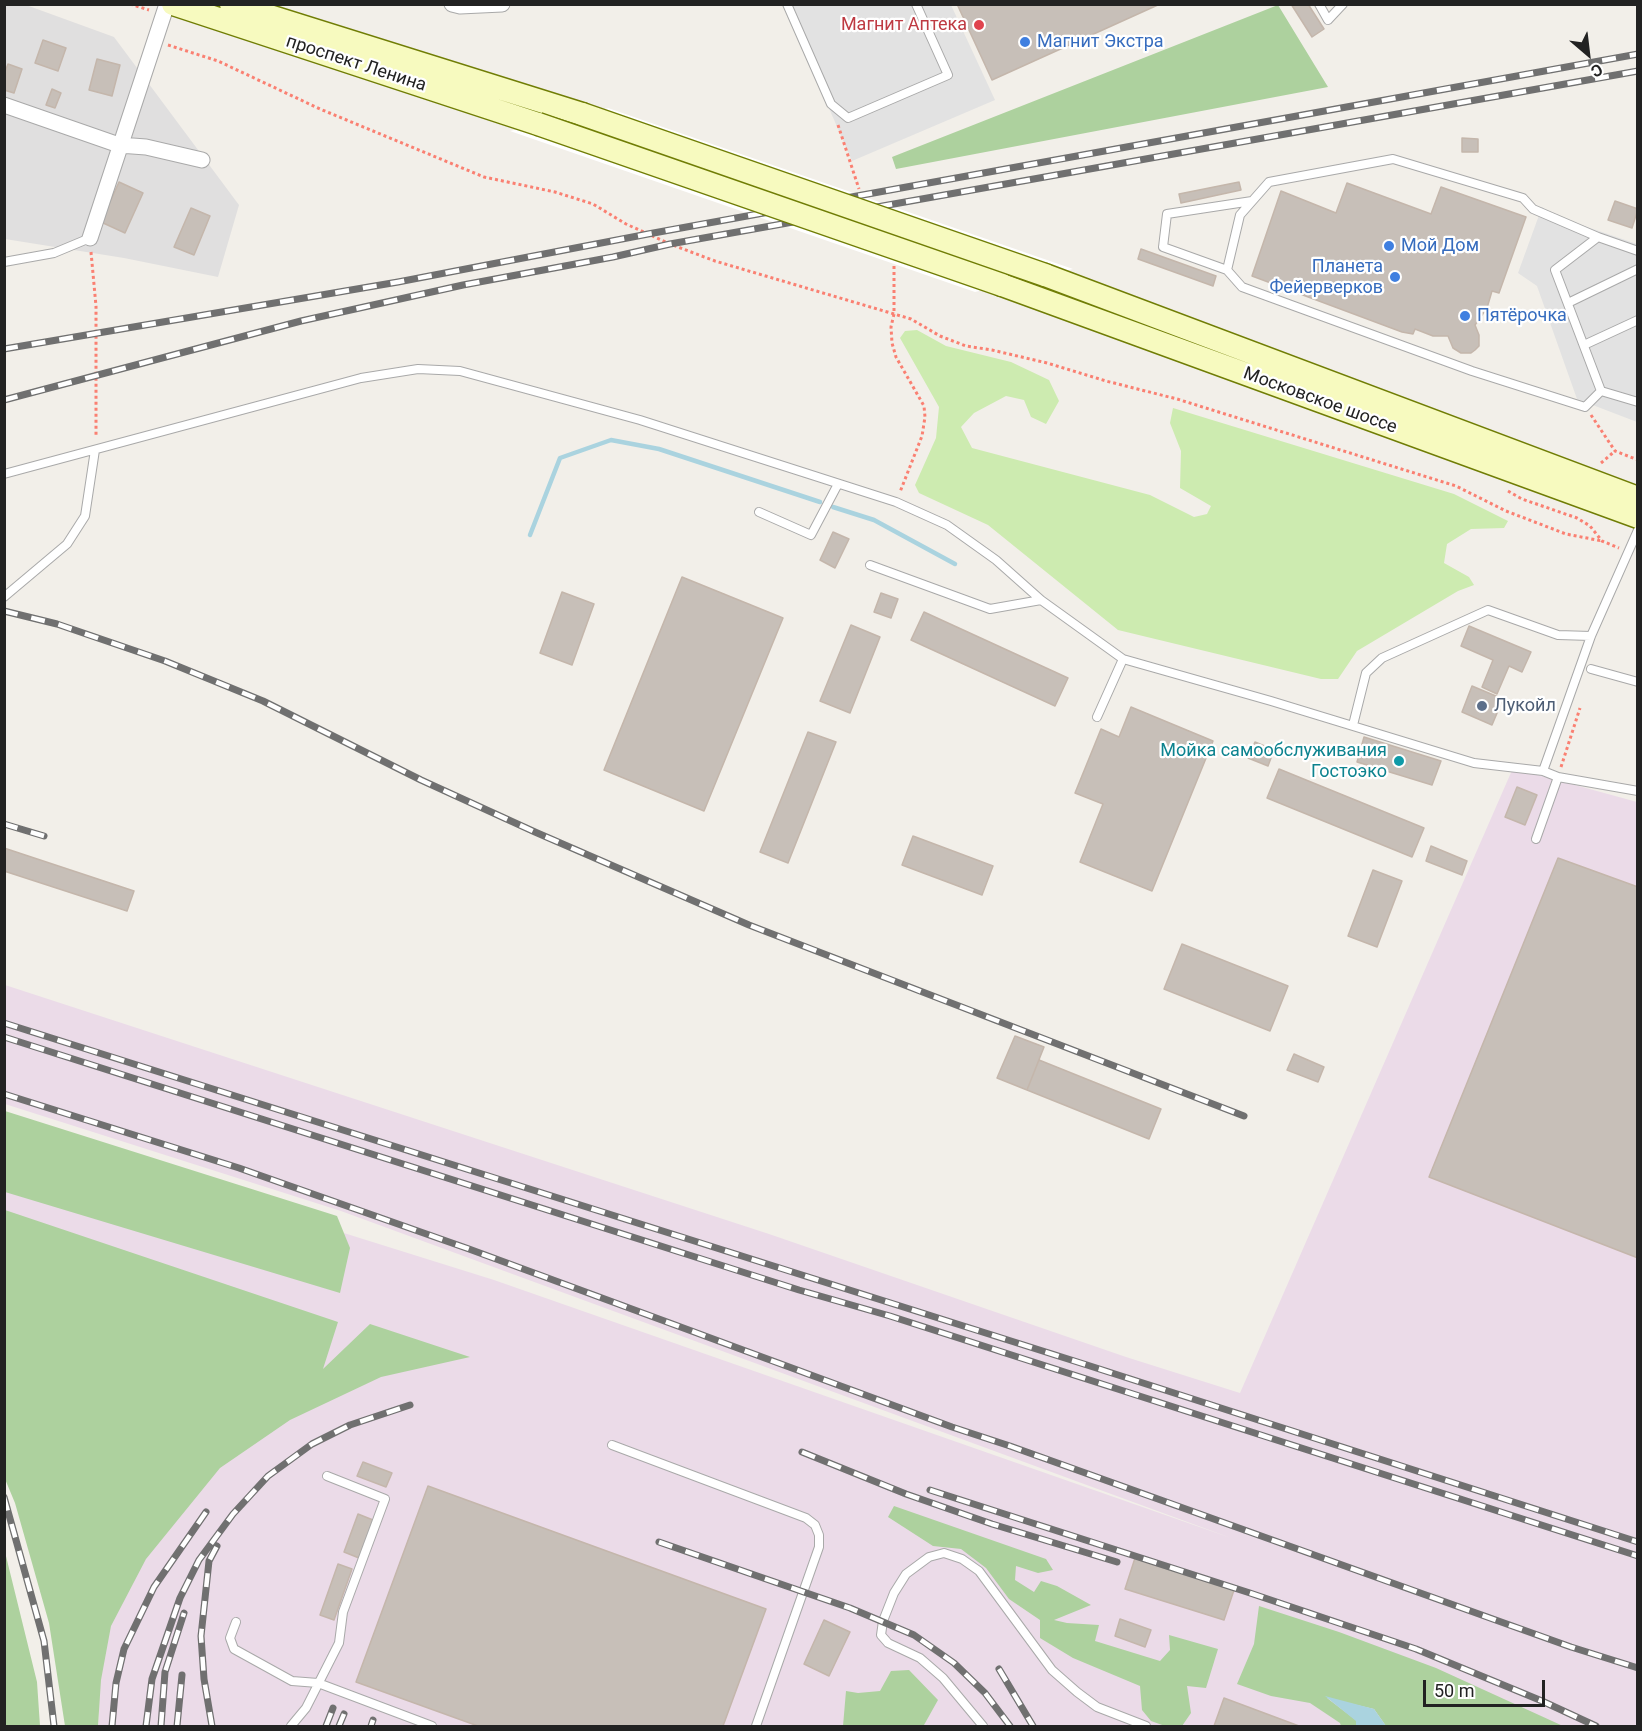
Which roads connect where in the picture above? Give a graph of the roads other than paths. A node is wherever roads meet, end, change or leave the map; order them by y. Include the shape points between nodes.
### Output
1 (167, 4) edge
2 (173, 4) edge
3 (231, 4) edge
4 (452, 4) edge
5 (502, 4) edge
6 (787, 4) edge
7 (916, 4) edge
8 (1319, 4) edge
9 (1343, 4) edge
10 (4, 105) edge
11 (119, 145) junction
12 (202, 160) dead end
13 (1252, 201) junction
14 (1598, 237) junction
15 (90, 238) joint
16 (1638, 251) edge
17 (4, 262) edge
18 (1638, 269) edge
19 (1227, 270) junction
20 (1045, 275) joint
21 (1002, 285) joint
22 (1568, 303) junction
23 (1638, 320) edge
24 (1584, 345) junction
25 (1601, 391) junction
26 (1638, 402) edge
27 (95, 450) junction
28 (4, 474) edge
29 (838, 484) junction
30 (1638, 498) edge
31 (759, 513) dead end
32 (1638, 517) edge
33 (1638, 530) edge
34 (870, 566) dead end
35 (4, 597) edge
36 (1041, 600) junction
37 (1591, 636) junction
38 (1123, 659) junction
39 (1592, 669) dead end
40 (1638, 682) edge
41 (1097, 717) dead end
42 (1353, 725) junction
43 (1543, 771) junction
44 (1558, 777) junction
45 (1638, 791) edge
46 (1536, 839) dead end
47 (612, 1445) dead end
48 (327, 1476) dead end
49 (236, 1622) dead end
50 (318, 1683) junction
51 (291, 1726) edge
52 (432, 1726) edge
53 (756, 1726) edge
54 (983, 1726) edge
55 (1146, 1726) edge

1 - 11 street
2 - 21 main road, проспект Ленина, bridge via 538,124
3 - 20 main road, проспект Ленина, bridge via 582,114
4 - 5 street
6 - 7 lane via 831,105 848,118 948,75
8 - 9 lane via 1328,20
10 - 11 street
11 - 12 street
11 - 15 street
13 - 14 lane via 1269,182 1393,159 1523,198 1533,208
13 - 19 lane via 1240,214
13 - 19 lane via 1167,214 1163,247
14 - 16 lane
14 - 22 lane via 1554,270
15 - 17 lane via 54,253
18 - 22 lane
19 - 25 lane via 1242,287 1585,407
20 - 30 main road, Московское шоссе
21 - 32 main road, Московское шоссе
22 - 24 lane
23 - 24 lane
24 - 25 lane
25 - 26 lane
27 - 28 lane
27 - 29 lane via 361,378 418,369 460,371 561,398
27 - 35 lane via 85,516 67,543
29 - 31 lane via 811,534
29 - 36 lane via 896,502 947,525 996,560
33 - 37 lane
34 - 36 lane via 990,609
36 - 38 lane
37 - 42 lane via 1558,635 1488,610 1382,658 1366,673
37 - 43 lane
38 - 41 lane
38 - 42 lane
39 - 40 lane
42 - 43 lane via 1474,763
43 - 44 lane
44 - 45 lane
44 - 46 lane
47 - 53 lane via 806,1518 815,1525 819,1547
48 - 50 lane via 385,1499 343,1612 339,1643
49 - 50 lane via 230,1638 234,1649 292,1681
50 - 51 lane via 306,1708
50 - 52 lane
54 - 55 lane via 944,1678 881,1635 894,1593 906,1574 929,1557 944,1553 979,1571 1052,1670 1097,1707

